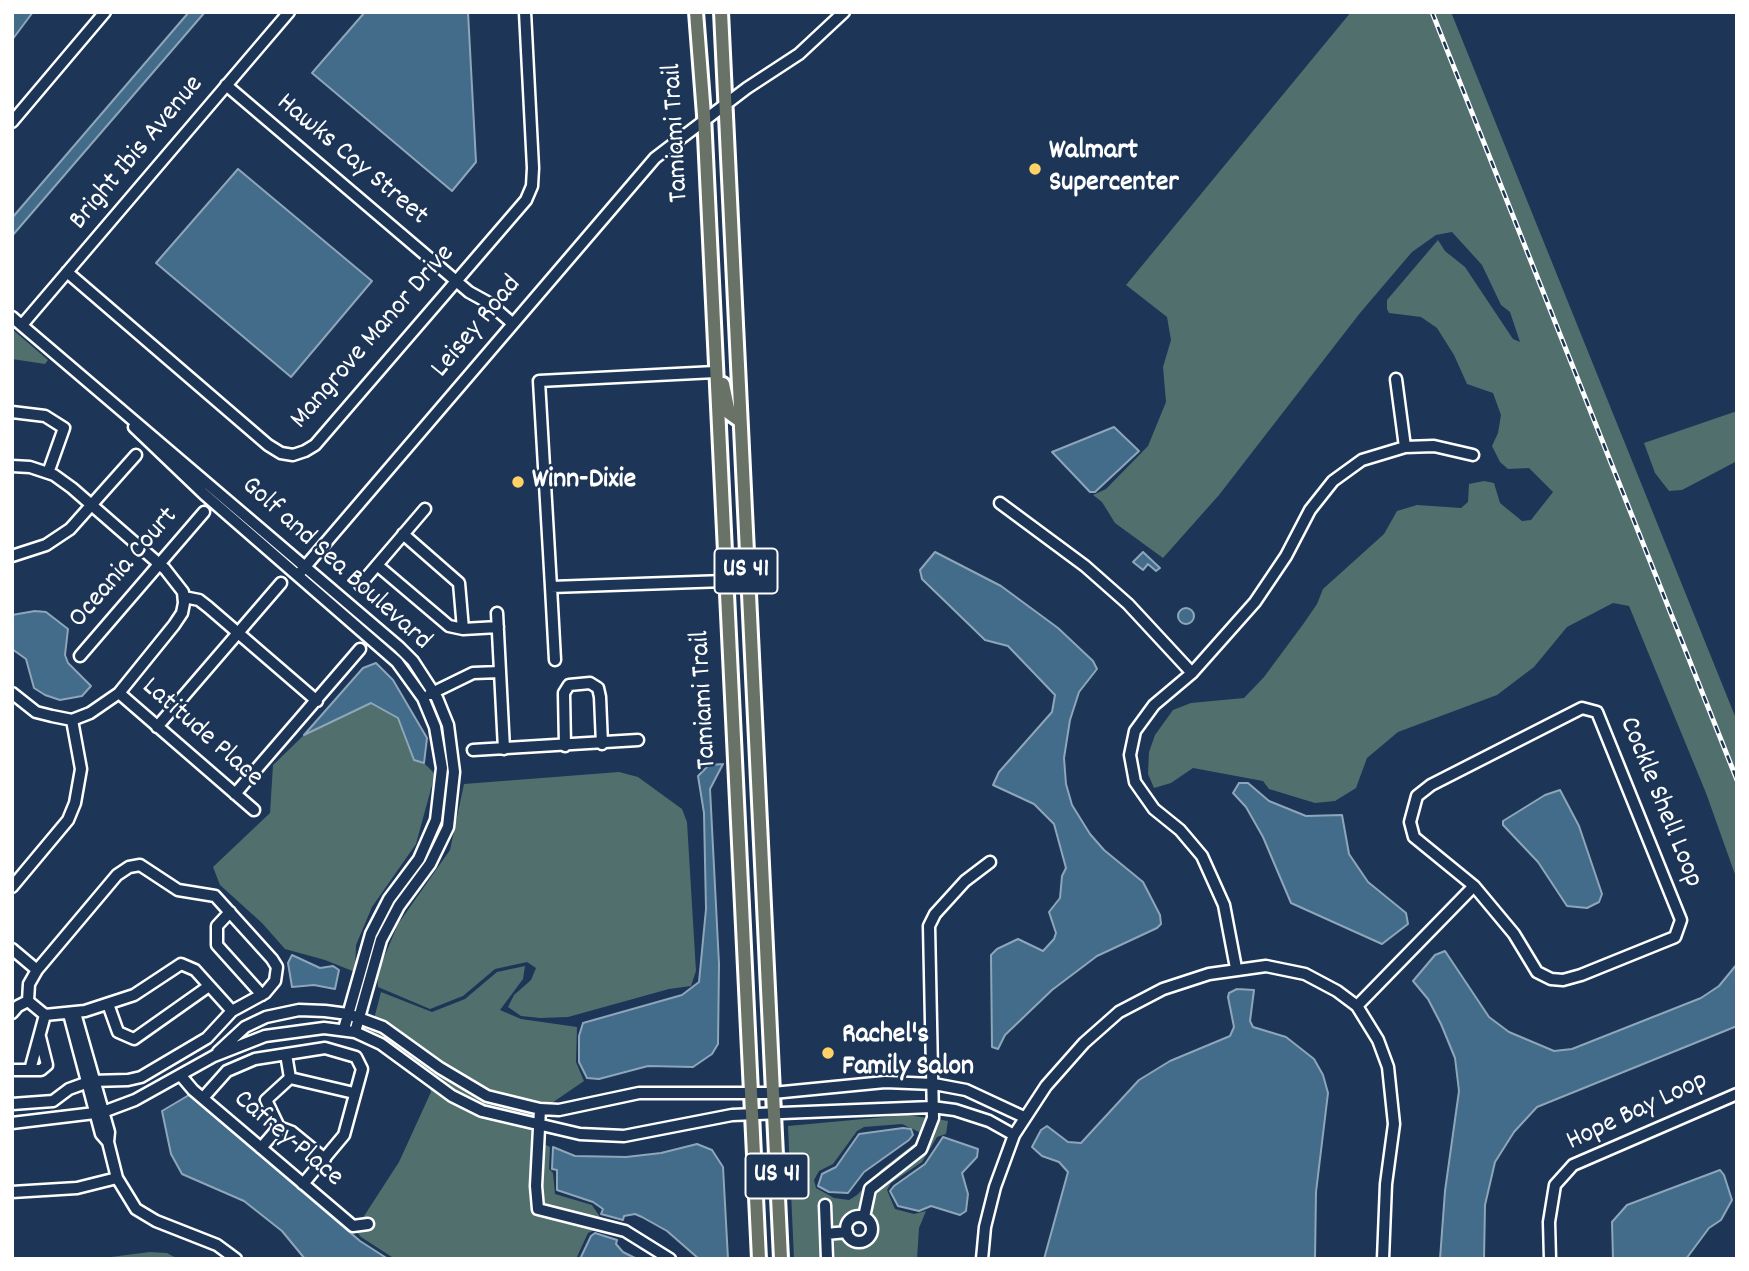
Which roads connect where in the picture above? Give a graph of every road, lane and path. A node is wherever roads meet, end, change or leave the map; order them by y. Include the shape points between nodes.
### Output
1 (105, 12) edge
2 (289, 12) edge
3 (525, 12) edge
4 (696, 12) edge
5 (721, 12) edge
6 (844, 12) edge
7 (226, 85) junction
8 (726, 104) junction
9 (12, 122) edge
10 (704, 122) junction
11 (67, 272) junction
12 (456, 280) junction
13 (12, 317) edge
14 (512, 323) junction
15 (22, 325) junction
16 (713, 334) junction
17 (715, 373) junction
18 (1396, 379) dead end
19 (12, 412) edge
20 (740, 421) junction
21 (1405, 447) junction
22 (136, 455) dead end
23 (1473, 455) dead end
24 (12, 466) edge
25 (48, 473) junction
26 (1000, 503) dead end
27 (92, 505) junction
28 (425, 509) dead end
29 (204, 512) dead end
30 (403, 534) junction
31 (12, 556) edge
32 (159, 563) junction
33 (377, 565) junction
34 (302, 571) junction
35 (725, 581) junction
36 (281, 583) dead end
37 (360, 585) dead end
38 (551, 587) junction
39 (184, 597) junction
40 (748, 612) junction
41 (497, 613) dead end
42 (498, 627) junction
43 (463, 629) junction
44 (238, 632) junction
45 (360, 649) dead end
46 (80, 656) dead end
47 (555, 660) dead end
48 (500, 672) junction
49 (1192, 673) junction
50 (434, 692) junction
51 (12, 693) edge
52 (119, 693) junction
53 (423, 698) junction
54 (317, 701) junction
55 (72, 720) junction
56 (157, 727) junction
57 (638, 740) dead end
58 (602, 744) junction
59 (565, 746) junction
60 (504, 749) junction
61 (473, 750) dead end
62 (235, 794) junction
63 (736, 802) junction
64 (254, 810) dead end
65 (760, 837) junction
66 (990, 862) dead end
67 (1474, 886) junction
68 (12, 887) edge
69 (230, 912) junction
70 (12, 949) edge
71 (1236, 968) junction
72 (37, 970) junction
73 (209, 986) junction
74 (262, 995) junction
75 (28, 1001) junction
76 (108, 1004) junction
77 (14, 1006) edge
78 (1357, 1006) junction
79 (232, 1011) junction
80 (72, 1013) junction
81 (348, 1014) junction
82 (45, 1015) junction
83 (359, 1017) junction
84 (344, 1029) junction
85 (355, 1032) junction
86 (286, 1054) junction
87 (214, 1056) junction
88 (12, 1070) edge
89 (182, 1077) junction
90 (290, 1078) junction
91 (91, 1081) junction
92 (934, 1084) junction
93 (354, 1093) junction
94 (751, 1093) junction
95 (773, 1093) junction
96 (1737, 1094) edge
97 (202, 1098) junction
98 (12, 1104) edge
99 (932, 1107) junction
100 (540, 1109) junction
101 (99, 1112) junction
102 (773, 1113) junction
103 (752, 1114) junction
104 (1024, 1117) junction
105 (12, 1124) edge
106 (539, 1126) junction
107 (279, 1127) junction
108 (1014, 1135) junction
109 (261, 1148) junction
110 (325, 1159) junction
111 (117, 1178) junction
112 (303, 1184) junction
113 (12, 1192) edge
114 (825, 1205) dead end
115 (864, 1217) junction
116 (368, 1224) dead end
117 (847, 1232) junction
118 (826, 1234) junction
119 (236, 1259) edge
120 (670, 1259) edge
121 (759, 1259) edge
122 (781, 1259) edge
123 (827, 1259) edge
124 (982, 1259) edge
125 (1383, 1259) edge
126 (1550, 1259) edge

1 - 9 street
2 - 7 street, Bright Ibis Avenue
3 - 12 street, Mangrove Manor Drive via 532,186 526,200
4 - 10 main road, Tamiami Trail / US 41
5 - 8 main road, Tamiami Trail / US 41
6 - 8 street, Leisey Road via 799,54
7 - 11 street, Bright Ibis Avenue
7 - 12 street, Hawks Cay Street
8 - 10 street, Leisey Road
8 - 20 main road, Tamiami Trail / US 41
10 - 14 street, Leisey Road via 654,158
10 - 16 main road, Tamiami Trail / US 41
11 - 12 street, Mangrove Manor Drive via 268,445 293,455 315,445
11 - 15 street, Bright Ibis Avenue
12 - 14 street, Hawks Cay Street
13 - 15 street, Golf and Sea Boulevard
14 - 34 street, Leisey Road
15 - 34 street, Golf and Sea Boulevard
16 - 17 main road, Tamiami Trail / US 41
16 - 20 main road via 722,348 725,402 729,413
17 - 35 main road, Tamiami Trail / US 41
17 - 38 street via 539,381
18 - 21 street
19 - 25 street via 45,416 64,428
20 - 40 main road, Tamiami Trail / US 41
21 - 23 street via 1434,446
21 - 49 street via 1362,460 1326,488 1255,602
22 - 27 street
24 - 25 street
25 - 27 street
26 - 49 street via 1128,604
27 - 31 street via 58,538
27 - 32 street
28 - 30 street
29 - 32 street, Oceania Court
30 - 33 street
30 - 43 street via 459,583
32 - 39 street
32 - 46 street, Oceania Court
33 - 37 street
33 - 43 street via 449,626
34 - 50 street, Golf and Sea Boulevard via 399,647
34 - 53 street, Golf and Sea Boulevard via 397,662
35 - 38 street
35 - 40 main road via 739,587
35 - 63 main road, Tamiami Trail / US 41
36 - 44 street
38 - 47 street
39 - 44 street via 199,600
39 - 52 street via 178,620
40 - 65 main road, Tamiami Trail / US 41
41 - 42 street
42 - 43 street
42 - 48 street
44 - 54 street
44 - 56 street
45 - 54 street
48 - 50 street via 473,673
48 - 60 street
49 - 71 street via 1142,718 1131,743 1131,768 1141,794 1202,856 1224,905
50 - 53 street
50 - 83 street, Golf and Sea Boulevard via 452,748 453,799 448,827 381,940
51 - 55 street via 36,712
52 - 55 street
52 - 56 street, Latitude Place
53 - 81 street, Golf and Sea Boulevard via 435,727 442,768 436,820 419,859 375,924
54 - 62 street
55 - 68 street via 81,769 75,803 68,820
56 - 62 street, Latitude Place
57 - 58 street
58 - 59 street
58 - 59 street via 600,697 598,688 590,683 569,685 564,692
59 - 60 street
60 - 61 street
62 - 64 street, Latitude Place
63 - 65 main road via 744,824
63 - 94 main road, Tamiami Trail / US 41
65 - 95 main road, Tamiami Trail / US 41
66 - 92 street via 965,881 929,926
67 - 67 street, Cockle Shell Loop via 1514,934 1536,972 1551,979 1581,975 1675,937 1681,920 1597,712 1582,708 1417,796 1410,822 1414,837
67 - 78 street
69 - 72 street via 215,896 178,890 140,865 129,867 117,875
69 - 74 street via 217,926 217,945
69 - 74 street via 277,967 275,981
70 - 72 street
71 - 78 street via 1266,966 1306,974
71 - 104 street via 1163,989 1119,1012 1084,1043
72 - 75 street via 29,984
73 - 76 street via 188,964 181,964 134,995
73 - 76 street via 134,1039 118,1032
73 - 79 street
74 - 79 street
75 - 77 street
75 - 82 street
76 - 80 street
78 - 125 street via 1378,1040 1393,1095
79 - 91 street via 207,1038 141,1077
80 - 82 street
80 - 91 street
81 - 83 street
81 - 84 street, Golf and Sea Boulevard
81 - 87 street via 299,1010 266,1017 245,1027
82 - 88 street via 30,1070
83 - 85 street, Golf and Sea Boulevard
83 - 100 street via 403,1038 440,1068 487,1096
84 - 85 street
84 - 87 street via 299,1029 265,1036
85 - 106 street via 391,1050 452,1096 482,1111
86 - 90 street
86 - 93 street via 325,1048 356,1057 362,1069
86 - 97 street via 235,1066
87 - 89 street
89 - 97 street, Cafrey Place
89 - 101 street
90 - 93 street
90 - 107 street via 266,1100
91 - 98 street via 53,1101
91 - 101 street
92 - 95 street via 885,1083
92 - 99 street
92 - 104 street via 967,1090
93 - 110 street via 344,1135
94 - 95 street
94 - 100 street via 639,1093 559,1110
94 - 103 main road, Tamiami Trail / US 41
95 - 102 main road, Tamiami Trail / US 41
96 - 126 street, Hope Bay Loop via 1573,1165 1555,1185
97 - 109 street, Cafrey Place
99 - 102 street
99 - 108 street via 989,1121
99 - 115 street via 926,1141 912,1157 875,1182 865,1202
100 - 106 street
101 - 105 street
101 - 111 street via 101,1134 108,1142
102 - 103 street
102 - 122 main road, Tamiami Trail / US 41
103 - 106 street via 624,1136
103 - 121 main road, Tamiami Trail / US 41
104 - 108 street
106 - 120 street via 538,1209 625,1231
107 - 109 street
107 - 110 street
108 - 124 street via 995,1186
109 - 112 street, Cafrey Place
110 - 112 street
111 - 113 street via 76,1188
111 - 119 street via 127,1198 144,1215 217,1245
112 - 116 street, Cafrey Place via 353,1226
114 - 118 street
115 - 117 street via 849,1221
115 - 117 street via 871,1225 867,1238 855,1241
117 - 118 street
118 - 123 street

